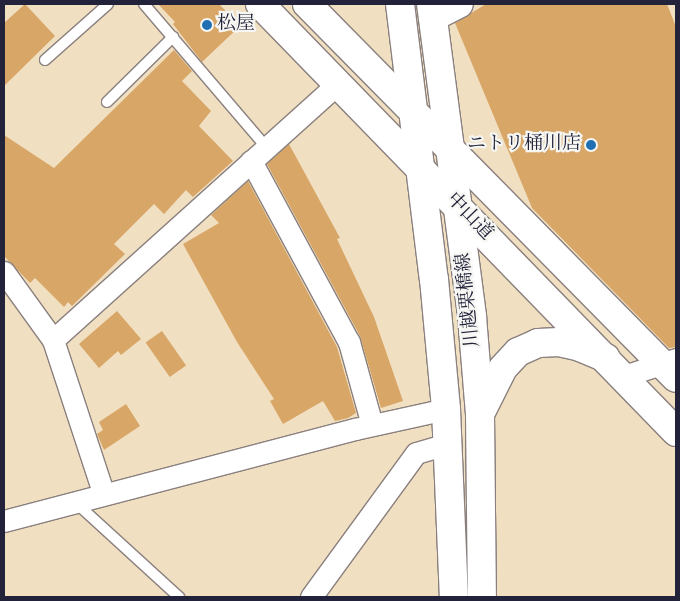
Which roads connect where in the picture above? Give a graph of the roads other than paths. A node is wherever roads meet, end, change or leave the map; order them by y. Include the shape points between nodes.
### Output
1 (108, 4) edge
2 (144, 4) edge
3 (260, 4) edge
4 (308, 4) edge
5 (400, 4) edge
6 (458, 4) edge
7 (432, 10) edge
8 (173, 37) junction
9 (45, 60) dead end
10 (338, 83) junction
11 (107, 102) dead end
12 (413, 111) junction
13 (451, 150) junction
14 (259, 155) junction
15 (420, 166) junction
16 (458, 205) junction
17 (4, 272) edge
18 (53, 340) junction
19 (671, 366) edge
20 (616, 368) junction
21 (446, 410) junction
22 (480, 414) junction
23 (372, 425) junction
24 (676, 432) edge
25 (448, 444) junction
26 (103, 492) junction
27 (74, 501) junction
28 (4, 521) edge
29 (179, 597) edge
30 (311, 597) edge
31 (454, 597) edge
32 (482, 597) edge

1 - 9 lane
2 - 8 lane
3 - 10 main road, 中山道
4 - 12 main road, 中山道
5 - 12 main road, 川越栗橋線
6 - 7 main road
7 - 13 main road, 川越栗橋線
8 - 11 lane
8 - 14 lane
10 - 14 street
10 - 15 main road, 中山道
12 - 13 main road, 中山道
12 - 15 main road, 川越栗橋線
13 - 16 main road, 川越栗橋線
13 - 19 main road, 中山道
14 - 18 street
14 - 23 street via 349,342
15 - 16 main road, 中山道
15 - 21 main road, 川越栗橋線
16 - 20 main road, 中山道
16 - 22 main road, 川越栗橋線
17 - 18 street
18 - 26 street
19 - 20 street
20 - 22 main road via 580,346 538,343 518,352 503,368
20 - 24 main road, 中山道
21 - 23 street
21 - 25 main road, 川越栗橋線
22 - 32 main road, 川越栗橋線
23 - 26 street
25 - 30 street via 416,453
25 - 31 main road, 川越栗橋線
26 - 27 street
27 - 28 street
27 - 29 lane

